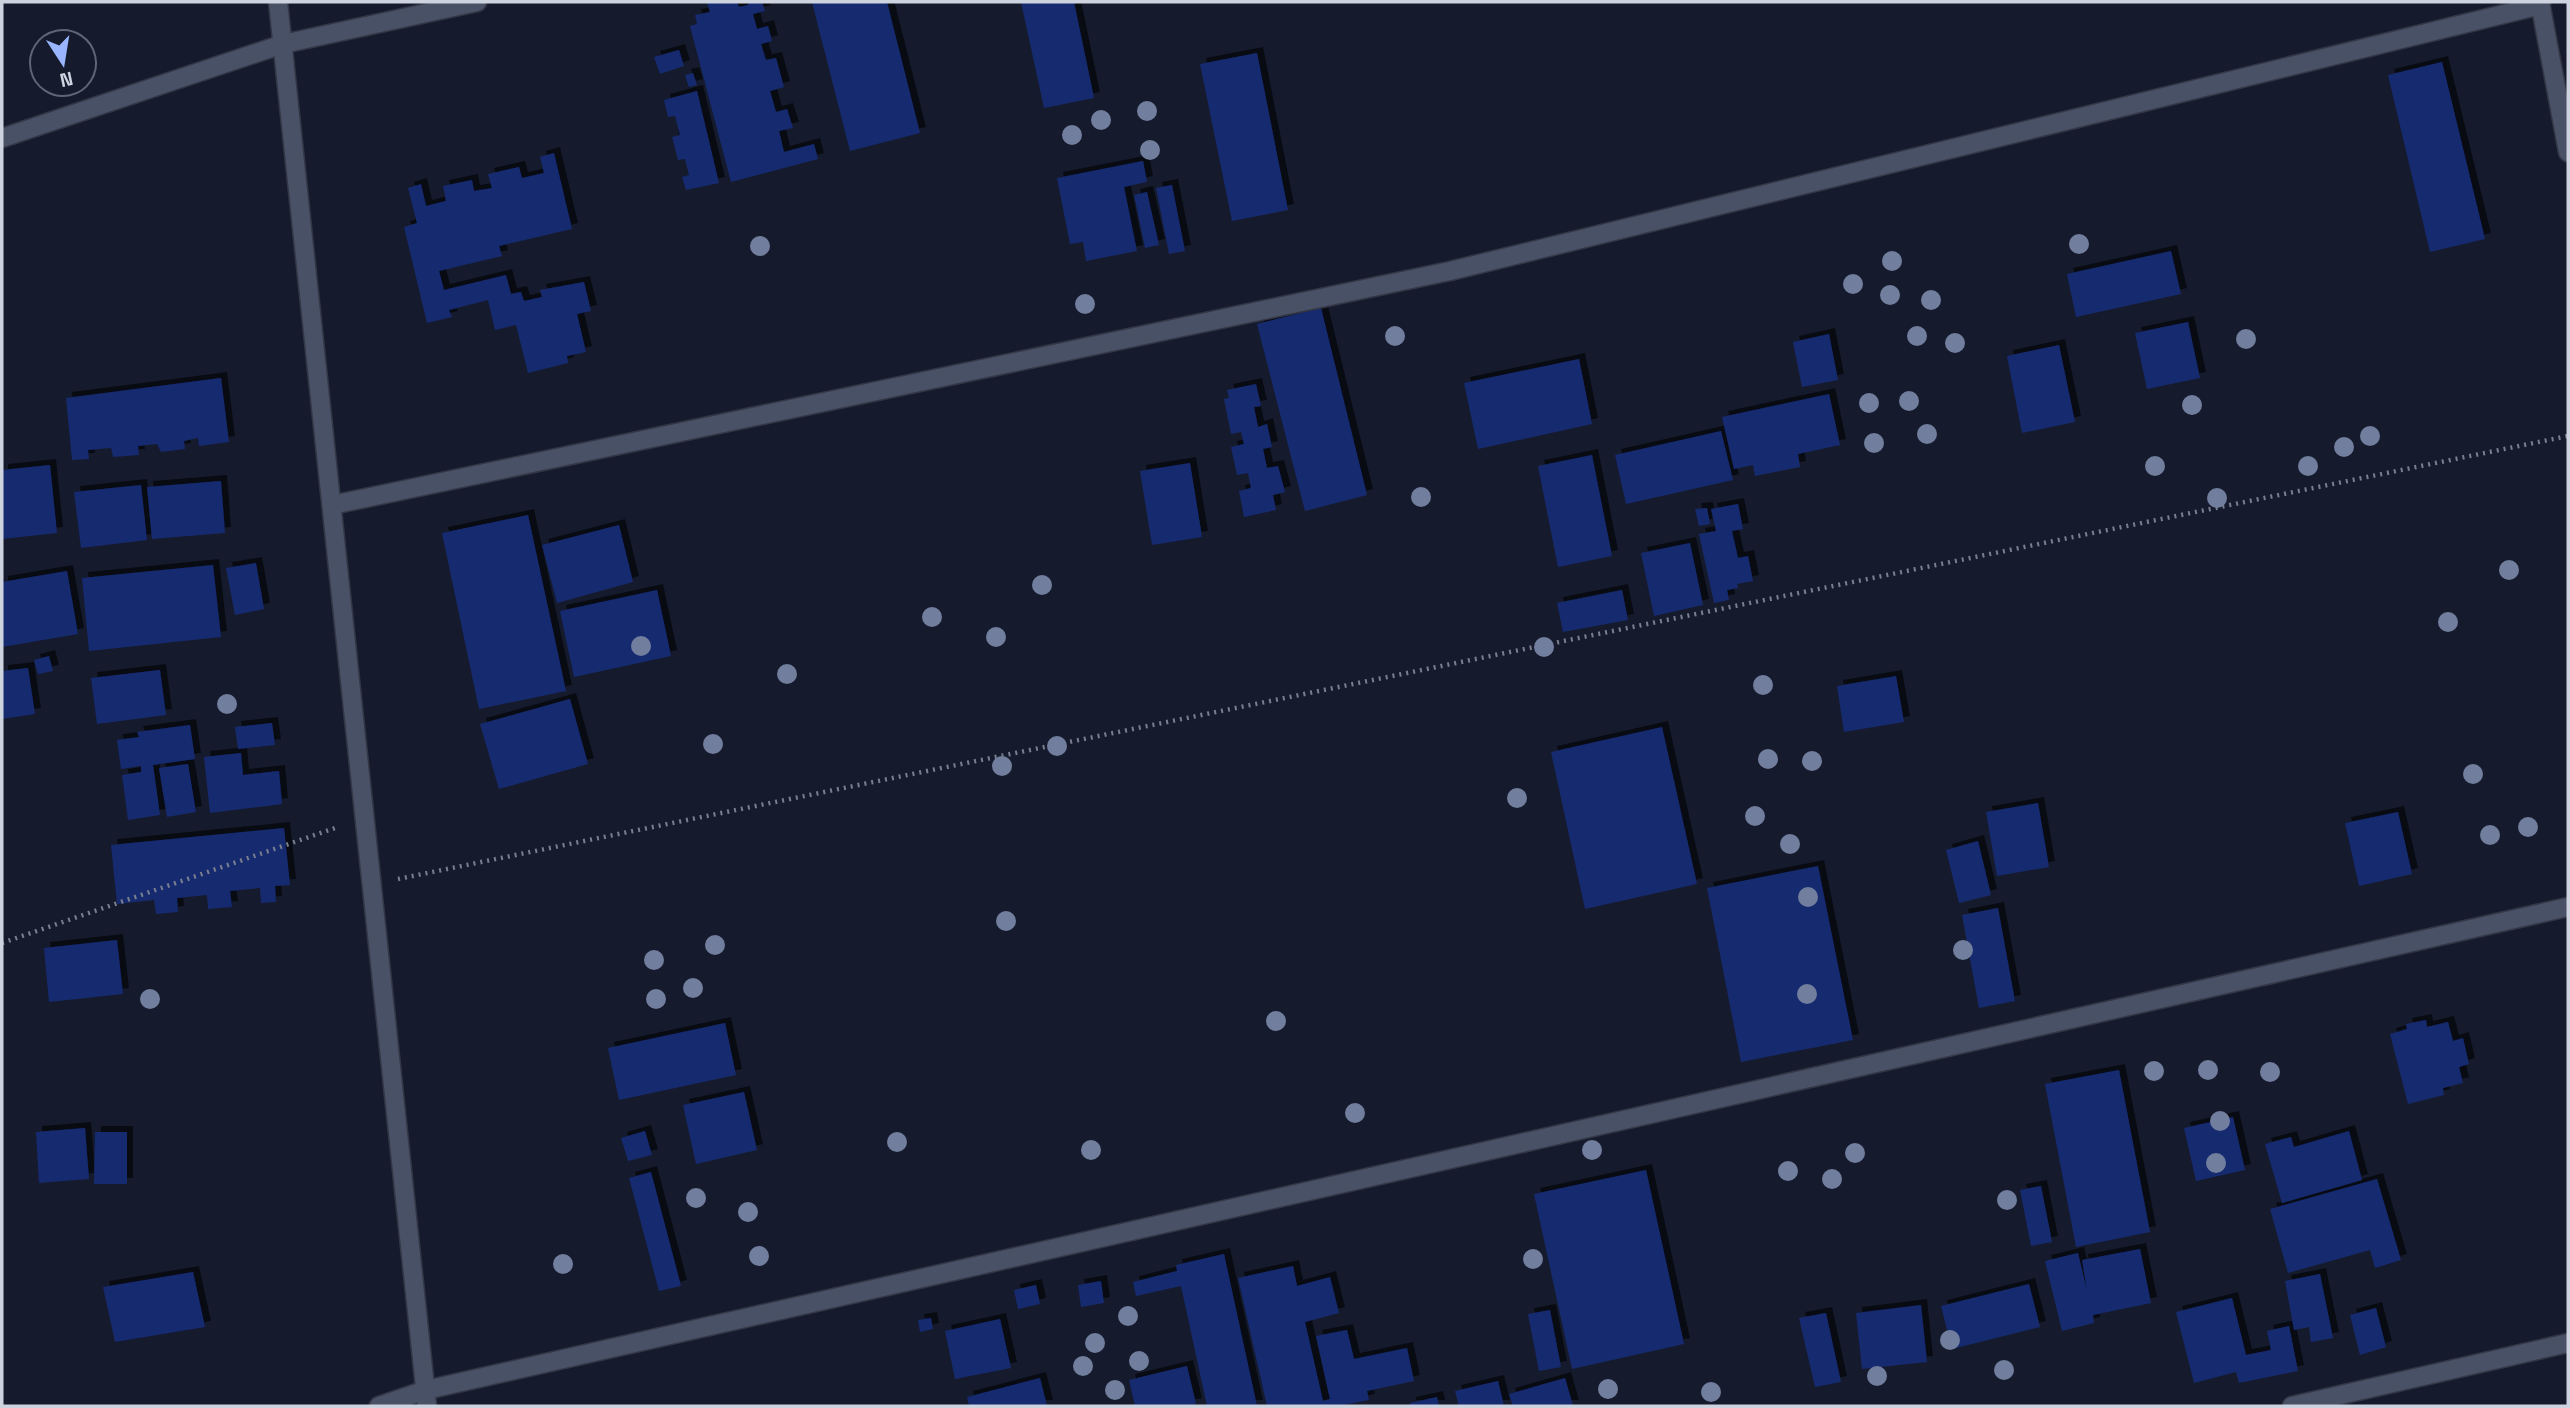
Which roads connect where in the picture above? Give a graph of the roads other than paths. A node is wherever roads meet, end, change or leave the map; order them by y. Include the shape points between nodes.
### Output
1 (278, 2) edge
2 (477, 2) edge
3 (2541, 3) edge
4 (283, 44) junction
5 (2, 138) edge
6 (2568, 152) edge
7 (332, 505) junction
8 (2568, 907) edge
9 (2568, 1343) edge
10 (427, 1398) edge
11 (379, 1406) edge
12 (2292, 1406) edge

1 - 4 street
2 - 4 street
3 - 6 street
3 - 7 street via 1450,271
4 - 5 street
4 - 7 street
7 - 10 street
8 - 10 street
9 - 12 street
10 - 11 street

